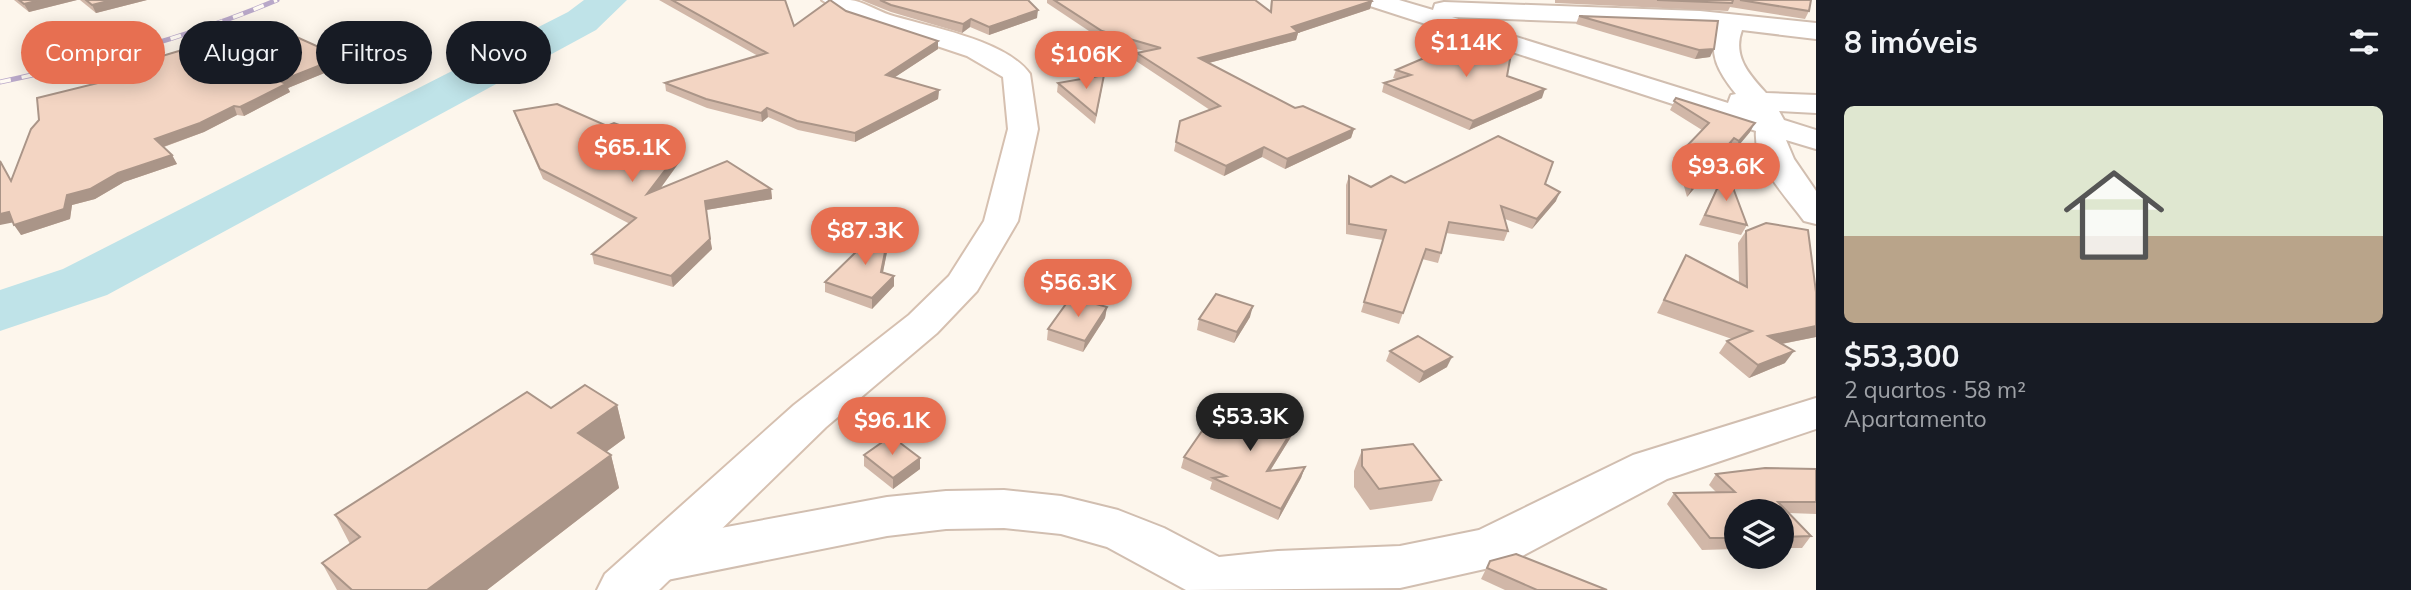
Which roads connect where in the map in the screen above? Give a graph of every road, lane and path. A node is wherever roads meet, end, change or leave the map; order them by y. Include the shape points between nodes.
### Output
1 (834, 0) edge
2 (1376, 0) edge
3 (1410, 11) junction
4 (1733, 20) junction
5 (1816, 31) edge
6 (1816, 104) edge
7 (1764, 114) junction
8 (1816, 140) edge
9 (1816, 214) edge
10 (1816, 413) edge
11 (640, 575) edge
12 (1221, 585) edge

1 - 11 street via 981,54 1016,74 1023,129 1001,221 964,283 923,324 810,416
2 - 3 street
3 - 4 street via 1521,10
3 - 7 street via 1665,92
4 - 5 street
4 - 7 street via 1726,46 1730,70
6 - 7 street
7 - 8 street
7 - 9 street via 1781,163
10 - 12 street via 1650,467 1489,549 1400,567 1278,572
11 - 12 street via 844,524 997,509 1080,519 1120,530

